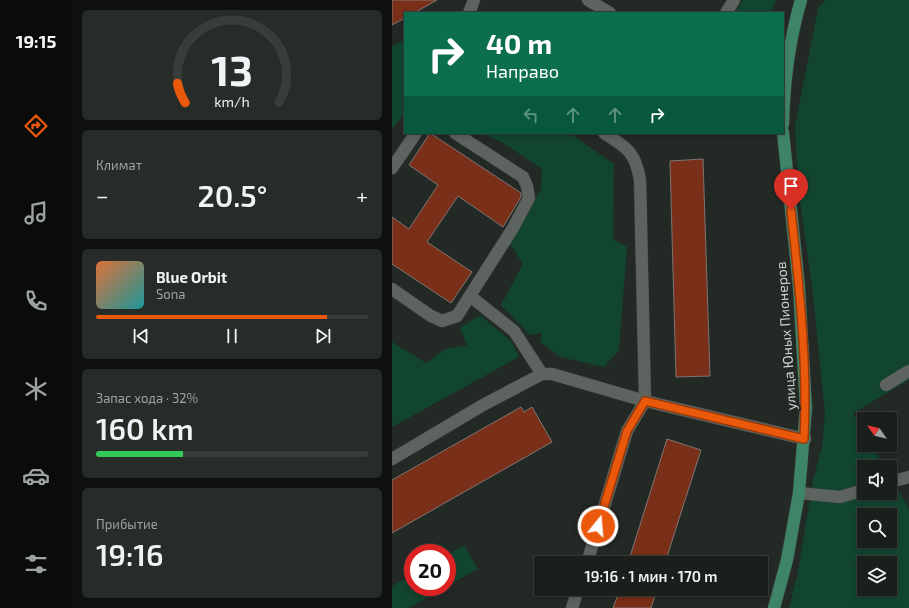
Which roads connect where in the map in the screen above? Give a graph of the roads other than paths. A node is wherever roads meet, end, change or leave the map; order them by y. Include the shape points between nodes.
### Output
1 (474, 0) edge
2 (588, 0) edge
3 (734, 0) edge
4 (801, 0) edge
5 (469, 12) edge
6 (608, 12) edge
7 (727, 12) edge
8 (784, 81) edge
9 (415, 134) edge
10 (457, 134) edge
11 (606, 134) edge
12 (783, 134) edge
13 (392, 168) edge
14 (392, 289) edge
15 (470, 296) junction
16 (909, 371) edge
17 (542, 374) junction
18 (886, 385) dead end
19 (645, 401) junction
20 (804, 439) junction
21 (392, 459) edge
22 (909, 476) edge
23 (897, 480) edge
24 (857, 492) edge
25 (799, 493) junction
26 (589, 556) edge
27 (576, 596) edge
28 (572, 608) edge
29 (774, 608) edge

1 - 5 street
2 - 6 street
3 - 7 street
4 - 8 main road via 788,52
9 - 13 street
10 - 15 street via 523,176 528,192 528,198 514,228
11 - 19 street via 630,150 640,180
12 - 20 main road, улица Юных Пионеров via 799,287 806,408
14 - 15 street via 442,321 457,316
15 - 17 street via 514,331
16 - 18 street
17 - 19 street via 570,378
17 - 21 street via 483,405
19 - 20 street
19 - 26 street via 627,431
20 - 25 main road, улица Юных Пионеров
22 - 23 street
24 - 25 street via 840,497
25 - 29 main road, улица Юных Пионеров via 787,560
27 - 28 street

